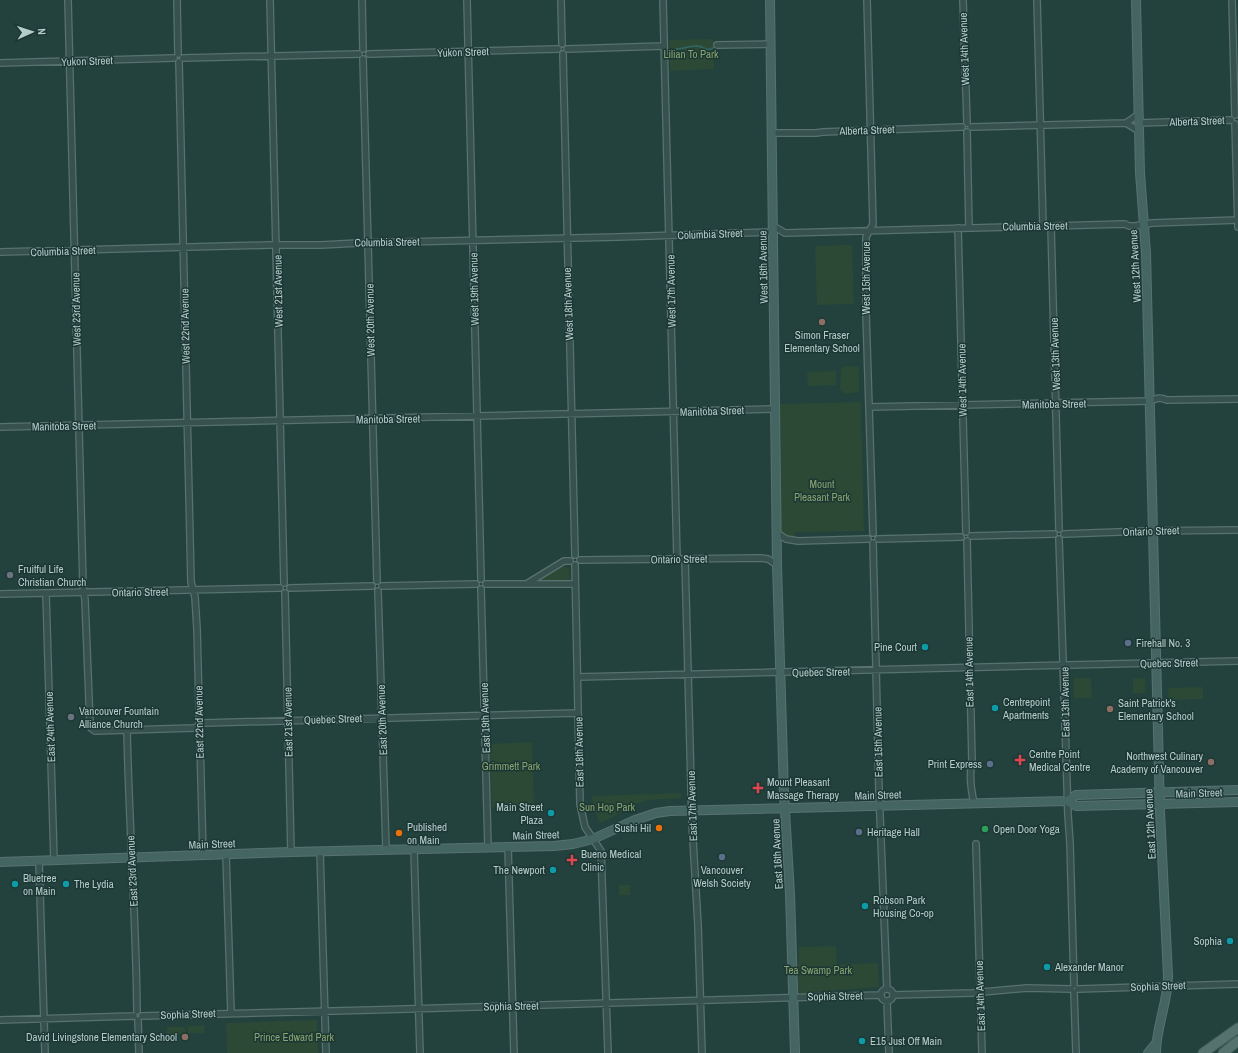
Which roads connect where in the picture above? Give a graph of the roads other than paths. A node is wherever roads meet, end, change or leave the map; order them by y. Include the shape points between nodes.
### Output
1 (68, 0) edge
2 (177, 0) edge
3 (270, 0) edge
4 (362, 0) edge
5 (467, 0) edge
6 (561, 0) edge
7 (663, 0) edge
8 (770, 0) edge
9 (867, 0) edge
10 (962, 0) edge
11 (1037, 0) edge
12 (1136, 0) edge
13 (1232, 0) edge
14 (562, 44) junction
15 (770, 44) junction
16 (716, 45) dead end
17 (664, 46) junction
18 (363, 49) junction
19 (558, 49) junction
20 (567, 49) junction
21 (468, 52) junction
22 (359, 54) junction
23 (369, 54) junction
24 (563, 54) junction
25 (272, 56) junction
26 (179, 58) junction
27 (363, 59) junction
28 (70, 61) junction
29 (0, 63) edge
30 (1139, 114) junction
31 (1235, 120) edge
32 (1126, 123) junction
33 (1040, 126) junction
34 (967, 127) junction
35 (1139, 127) junction
36 (870, 130) junction
37 (772, 133) junction
38 (1238, 221) edge
39 (1144, 225) junction
40 (1043, 226) junction
41 (1051, 226) junction
42 (1238, 227) edge
43 (958, 228) junction
44 (969, 228) junction
45 (868, 231) junction
46 (773, 233) junction
47 (783, 233) junction
48 (669, 236) junction
49 (566, 239) junction
50 (473, 240) junction
51 (368, 243) junction
52 (276, 245) junction
53 (183, 247) junction
54 (74, 250) junction
55 (0, 252) edge
56 (1238, 399) edge
57 (1150, 401) junction
58 (1056, 404) junction
59 (963, 406) junction
60 (869, 407) junction
61 (776, 409) junction
62 (674, 412) junction
63 (571, 414) junction
64 (477, 417) junction
65 (372, 419) junction
66 (281, 421) junction
67 (187, 423) junction
68 (78, 426) junction
69 (0, 427) edge
70 (1059, 529) junction
71 (1238, 530) edge
72 (1153, 531) junction
73 (966, 532) junction
74 (873, 533) junction
75 (777, 534) junction
76 (1054, 534) junction
77 (1064, 534) junction
78 (971, 536) junction
79 (961, 537) junction
80 (878, 538) junction
81 (868, 539) junction
82 (1059, 539) junction
83 (966, 541) junction
84 (873, 543) junction
85 (574, 555) junction
86 (676, 559) junction
87 (686, 559) junction
88 (580, 560) junction
89 (570, 561) junction
90 (575, 565) junction
91 (777, 565) junction
92 (481, 579) junction
93 (377, 581) junction
94 (284, 583) junction
95 (528, 583) junction
96 (476, 584) junction
97 (486, 584) junction
98 (575, 584) junction
99 (372, 586) junction
100 (382, 586) junction
101 (280, 588) junction
102 (290, 588) junction
103 (481, 589) junction
104 (193, 590) junction
105 (378, 591) junction
106 (84, 593) junction
107 (285, 593) junction
108 (0, 594) edge
109 (46, 594) junction
110 (1238, 661) edge
111 (1156, 663) junction
112 (1064, 664) junction
113 (970, 667) junction
114 (876, 670) junction
115 (780, 672) junction
116 (688, 674) junction
117 (577, 677) junction
118 (578, 713) junction
119 (485, 716) junction
120 (382, 718) junction
121 (288, 721) junction
122 (200, 725) junction
123 (127, 730) junction
124 (1238, 790) edge
125 (1160, 793) junction
126 (1067, 800) junction
127 (1238, 802) edge
128 (974, 803) junction
129 (1160, 805) junction
130 (880, 807) junction
131 (785, 809) junction
132 (692, 810) junction
133 (593, 839) junction
134 (976, 844) dead end
135 (508, 846) junction
136 (488, 847) junction
137 (386, 849) junction
138 (414, 849) junction
139 (320, 851) junction
140 (291, 852) junction
141 (226, 854) junction
142 (202, 855) junction
143 (132, 857) junction
144 (54, 860) junction
145 (39, 861) junction
146 (0, 862) edge
147 (1238, 984) edge
148 (1168, 986) junction
149 (887, 989) junction
150 (1074, 989) junction
151 (980, 992) junction
152 (893, 994) junction
153 (881, 995) junction
154 (793, 997) junction
155 (700, 1000) junction
156 (887, 1001) junction
157 (607, 1003) junction
158 (512, 1006) junction
159 (419, 1008) junction
160 (325, 1011) junction
161 (231, 1013) junction
162 (138, 1016) junction
163 (44, 1018) junction
164 (0, 1020) edge
165 (1238, 1028) edge
166 (1238, 1041) edge
167 (1156, 1042) junction
168 (45, 1053) edge
169 (139, 1053) edge
170 (326, 1053) edge
171 (420, 1053) edge
172 (514, 1053) edge
173 (608, 1053) edge
174 (702, 1053) edge
175 (795, 1053) edge
176 (889, 1053) edge
177 (982, 1053) edge
178 (1076, 1053) edge
179 (1148, 1053) edge
180 (1156, 1053) edge
181 (1204, 1053) edge
182 (1223, 1053) edge

1 - 28 street, West 23rd Avenue
2 - 26 street, West 22nd Avenue
3 - 25 street, West 21st Avenue
4 - 18 street
5 - 21 street, West 19th Avenue
6 - 14 street
7 - 17 street, West 17th Avenue
8 - 15 street, West 16th Avenue
9 - 36 street, West 15th Avenue
10 - 34 street, West 14th Avenue
11 - 33 street
12 - 30 street, West 12th Avenue
13 - 31 street
14 - 19 street
14 - 20 street
15 - 16 street
15 - 37 street, West 16th Avenue
17 - 20 street
17 - 48 street, West 17th Avenue
18 - 22 street
18 - 23 street
19 - 21 street, Yukon Street
19 - 24 street
20 - 24 street
21 - 23 street, Yukon Street
21 - 50 street, West 19th Avenue
22 - 25 street, Yukon Street
22 - 27 street
23 - 27 street
24 - 49 street, West 18th Avenue
25 - 26 street, Yukon Street
25 - 52 street, West 21st Avenue
26 - 28 street, Yukon Street
26 - 53 street, West 22nd Avenue
27 - 51 street, West 20th Avenue
28 - 29 street, Yukon Street
28 - 54 street, West 23rd Avenue
30 - 32 street
30 - 35 street, West 12th Avenue
31 - 35 street, Alberta Street
31 - 38 street
32 - 33 street, Alberta Street
32 - 35 street
33 - 34 street, Alberta Street
33 - 40 street
34 - 36 street, Alberta Street
34 - 44 street, West 14th Avenue
35 - 39 street, West 12th Avenue
36 - 37 street, Alberta Street
36 - 45 street, West 15th Avenue via 872,224
37 - 46 street, West 16th Avenue
38 - 39 street, Columbia Street
38 - 42 street
39 - 41 street, Columbia Street
39 - 57 street, West 12th Avenue
40 - 41 street, Columbia Street
40 - 44 street, Columbia Street
41 - 58 street, West 13th Avenue
43 - 44 street, Columbia Street
43 - 45 street, Columbia Street
43 - 59 street, West 14th Avenue
45 - 47 street, Columbia Street
45 - 60 street, West 15th Avenue via 866,247
46 - 47 street
46 - 47 street
46 - 48 street, Columbia Street
46 - 61 street, West 16th Avenue
48 - 49 street, Columbia Street
48 - 62 street, West 17th Avenue
49 - 50 street, Columbia Street
49 - 63 street, West 18th Avenue
50 - 51 street, Columbia Street
50 - 64 street, West 19th Avenue
51 - 52 street, Columbia Street
51 - 65 street, West 20th Avenue
52 - 53 street, Columbia Street
52 - 66 street, West 21st Avenue
53 - 54 street, Columbia Street
53 - 67 street, West 22nd Avenue
54 - 55 street, Columbia Street
54 - 68 street, West 23rd Avenue
56 - 57 street, Manitoba Street via 1158,398
57 - 58 street, Manitoba Street
57 - 72 street, West 12th Avenue
58 - 59 street, Manitoba Street
58 - 70 street, West 13th Avenue
59 - 60 street, Manitoba Street
59 - 73 street, West 14th Avenue
60 - 74 street, West 15th Avenue
61 - 62 street, Manitoba Street
61 - 75 street, West 16th Avenue
62 - 63 street, Manitoba Street
62 - 86 street, West 17th Avenue
63 - 64 street, Manitoba Street
63 - 85 street, West 18th Avenue
64 - 65 street, Manitoba Street
64 - 92 street, West 19th Avenue
65 - 66 street, Manitoba Street
65 - 93 street, West 20th Avenue
66 - 67 street, Manitoba Street
66 - 94 street, West 21st Avenue
67 - 68 street, Manitoba Street
67 - 104 street, West 22nd Avenue
68 - 69 street, Manitoba Street
68 - 106 street, West 23rd Avenue
70 - 76 street
70 - 77 street
71 - 72 street, Ontario Street
72 - 77 street, Ontario Street
72 - 111 street, East 12th Avenue
73 - 78 street
73 - 79 street
74 - 80 street
74 - 81 street
75 - 81 street via 798,541
75 - 91 street, East 16th Avenue
76 - 78 street
76 - 82 street
77 - 82 street
78 - 83 street via 970,540
79 - 80 street
79 - 83 street
80 - 84 street
81 - 84 street
82 - 112 street, East 13th Avenue
83 - 113 street, East 14th Avenue
84 - 114 street, East 15th Avenue
85 - 88 street
85 - 89 street
86 - 87 street, Ontario Street
86 - 88 street, Ontario Street
87 - 91 street, Ontario Street via 760,558 768,559
87 - 116 street, East 17th Avenue
88 - 90 street
89 - 90 street
89 - 95 street via 564,561
90 - 98 street, East 18th Avenue
91 - 115 street, East 16th Avenue
92 - 96 street via 477,580
92 - 97 street
93 - 99 street
93 - 100 street via 381,582
94 - 101 street
94 - 102 street
95 - 97 street
95 - 98 street
96 - 100 street
96 - 103 street
97 - 103 street
98 - 117 street, East 18th Avenue
99 - 102 street
99 - 105 street
100 - 105 street
101 - 104 street, Ontario Street
101 - 107 street
102 - 107 street
103 - 119 street, East 19th Avenue
104 - 106 street, Ontario Street
104 - 122 street, East 22nd Avenue via 197,622
105 - 120 street, East 20th Avenue
106 - 109 street, Ontario Street
106 - 123 street, Quebec Street via 91,728 95,731
107 - 121 street, East 21st Avenue
108 - 109 street, Ontario Street
109 - 144 street, East 24th Avenue
110 - 111 street, Quebec Street
111 - 112 street, Quebec Street
111 - 125 street, East 12th Avenue
112 - 113 street, Quebec Street
112 - 126 street, East 13th Avenue
113 - 114 street, Quebec Street
113 - 128 street, East 14th Avenue via 971,788
114 - 115 street, Quebec Street
114 - 130 street, East 15th Avenue
115 - 116 street, Quebec Street
115 - 131 street, East 16th Avenue
116 - 117 street, Quebec Street
116 - 132 street, East 17th Avenue
117 - 118 street, East 18th Avenue
118 - 119 street, Quebec Street
118 - 133 street, East 18th Avenue via 581,810 585,827
119 - 120 street, Quebec Street
119 - 136 street, East 19th Avenue
120 - 121 street, Quebec Street
120 - 137 street, East 20th Avenue
121 - 122 street, Quebec Street via 204,722
121 - 140 street, East 21st Avenue
122 - 123 street, Quebec Street via 195,728
122 - 142 street, East 22nd Avenue
123 - 143 street, East 23rd Avenue
124 - 125 street, Main Street
125 - 126 street, Main Street via 1076,795
125 - 129 street, East 12th Avenue
126 - 128 street, Main Street
126 - 129 street, Main Street via 1076,806
126 - 150 street, East 13th Avenue
127 - 129 street, Main Street
128 - 130 street, Main Street
129 - 148 street, East 12th Avenue
130 - 131 street, Main Street
130 - 149 street, East 15th Avenue
131 - 132 street, Main Street
131 - 154 street, East 16th Avenue
132 - 133 street, Main Street via 649,815
132 - 155 street, East 17th Avenue
133 - 135 street, Main Street via 565,845
133 - 157 street, East 18th Avenue via 601,851
134 - 151 street, East 14th Avenue
135 - 136 street, Main Street
135 - 158 street
136 - 138 street, Main Street
137 - 138 street, Main Street
137 - 139 street, Main Street
138 - 159 street
139 - 140 street, Main Street
139 - 160 street
140 - 141 street, Main Street
141 - 142 street, Main Street
141 - 161 street
142 - 143 street, Main Street
143 - 144 street, Main Street
143 - 162 street, East 23rd Avenue
144 - 145 street, Main Street
145 - 146 street, Main Street
145 - 163 street
147 - 148 street, Sophia Street
148 - 150 street, Sophia Street
148 - 167 street, East 12th Avenue
149 - 152 street
149 - 153 street via 883,990
150 - 151 street, Sophia Street via 1027,988
150 - 178 street, East 13th Avenue
151 - 152 street, Sophia Street
151 - 177 street, East 14th Avenue
152 - 156 street
153 - 154 street, Sophia Street
153 - 156 street
154 - 155 street, Sophia Street
154 - 175 street, East 16th Avenue
155 - 157 street, Sophia Street
155 - 174 street, East 17th Avenue
156 - 176 street
157 - 158 street, Sophia Street
157 - 173 street, East 18th Avenue
158 - 159 street, Sophia Street
158 - 172 street
159 - 160 street, Sophia Street
159 - 171 street
160 - 161 street, Sophia Street
160 - 170 street
161 - 162 street, Sophia Street
162 - 163 street, Sophia Street
162 - 169 street, East 23rd Avenue
163 - 164 street, Sophia Street
163 - 168 street
165 - 181 main road
166 - 182 main road
167 - 179 street, East 12th Avenue
167 - 180 street, East 12th Avenue

